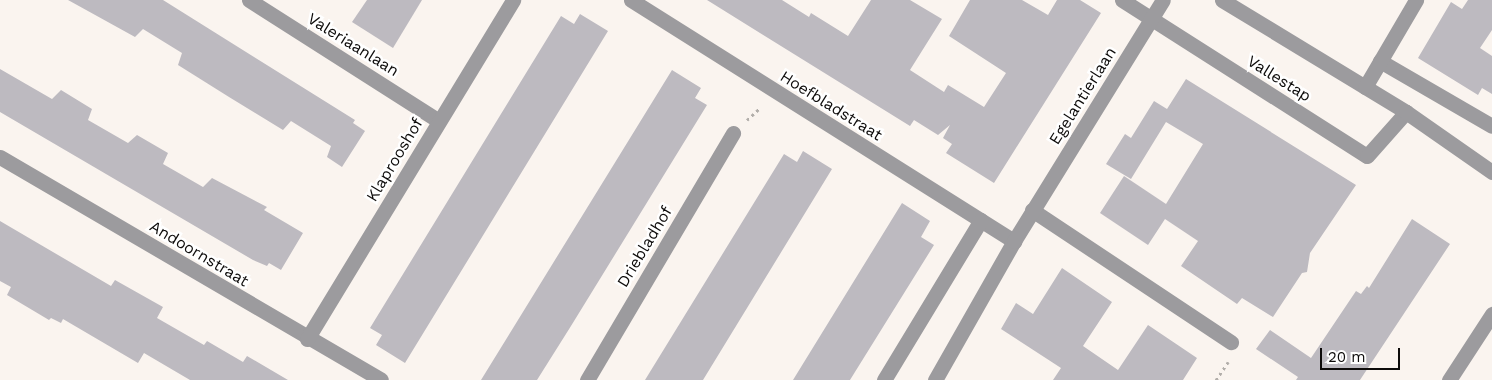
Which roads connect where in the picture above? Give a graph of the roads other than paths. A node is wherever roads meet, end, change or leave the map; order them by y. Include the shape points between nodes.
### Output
1 (249, 0) edge
2 (513, 0) edge
3 (631, 0) edge
4 (1122, 0) edge
5 (1163, 0) edge
6 (1222, 0) edge
7 (1416, 0) edge
8 (1151, 19) junction
9 (1380, 61) junction
10 (1366, 87) junction
11 (1406, 112) junction
12 (439, 120) junction
13 (1492, 126) edge
14 (733, 132) road end
15 (0, 157) edge
16 (1492, 172) edge
17 (1032, 210) junction
18 (981, 220) junction
19 (1014, 240) junction
20 (1492, 314) edge
21 (307, 339) junction
22 (1231, 342) dead end
23 (382, 380) edge
24 (587, 380) edge
25 (884, 380) edge
26 (935, 380) edge
27 (1449, 380) edge

1 - 12 street, Valeriaanlaan
2 - 12 street, Klaprooshof
3 - 18 street, Hoefbladstraat
4 - 8 street, Vallestap
5 - 8 street, Egelantierlaan
6 - 10 street
7 - 9 street
8 - 11 street, Vallestap via 1368,156
8 - 17 street, Egelantierlaan
9 - 10 street
9 - 13 street
10 - 11 street
11 - 16 street
12 - 21 street, Klaprooshof
14 - 24 street, Driebladhof
15 - 21 street, Andoornstraat
17 - 19 street, Egelantierlaan
17 - 22 street
18 - 19 street, Hoefbladstraat
18 - 25 street
19 - 26 street, Egelantierlaan
20 - 27 street
21 - 23 street, Andoornstraat

